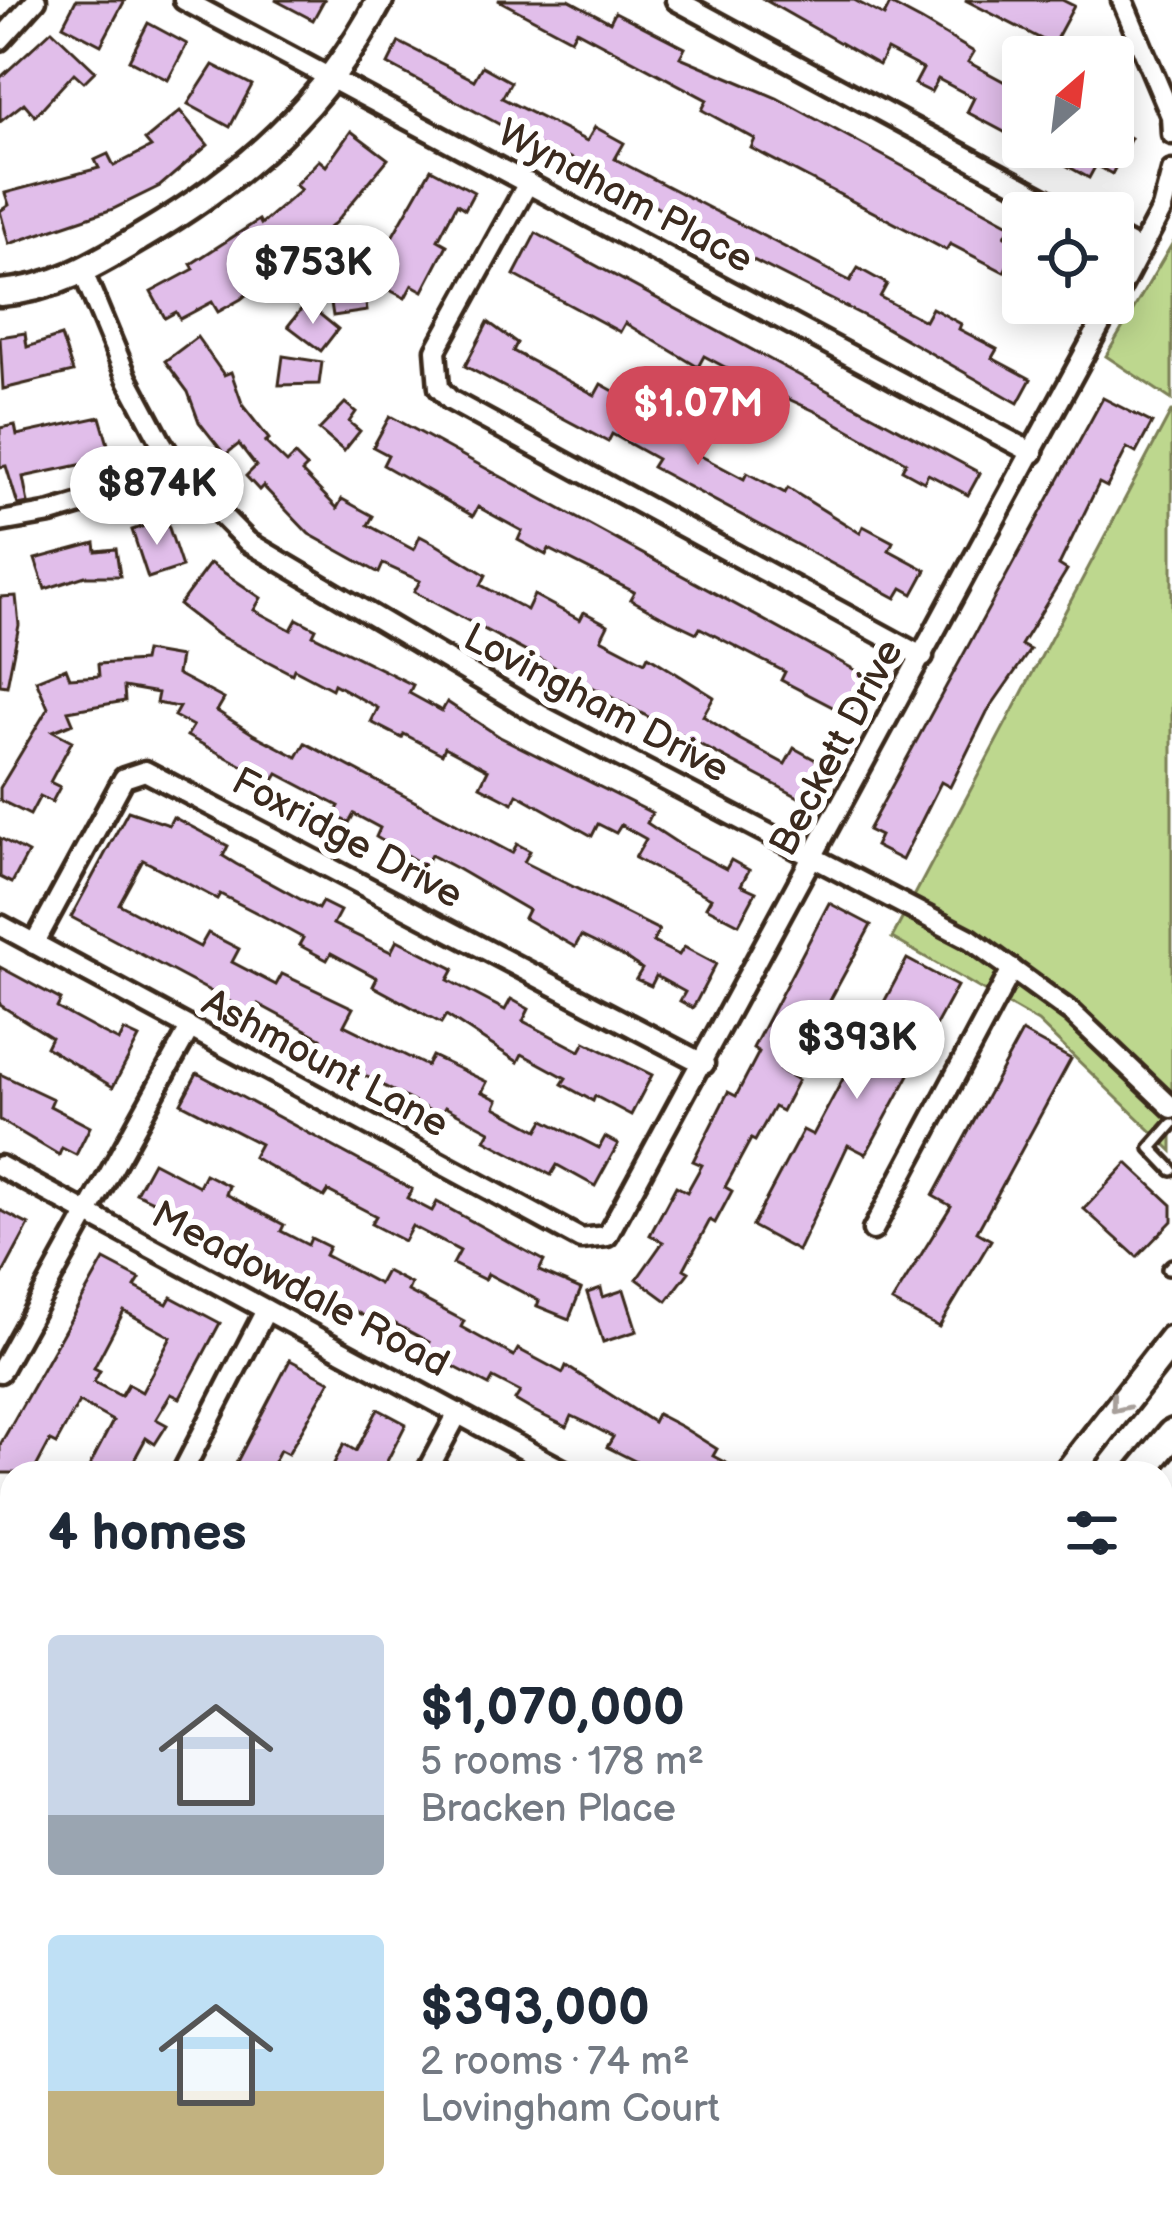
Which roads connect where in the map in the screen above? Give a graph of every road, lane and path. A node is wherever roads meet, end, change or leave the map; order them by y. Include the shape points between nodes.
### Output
1 (36, 0) edge
2 (184, 0) edge
3 (380, 0) edge
4 (676, 0) edge
5 (1122, 0) edge
6 (0, 40) edge
7 (334, 80) junction
8 (1172, 134) edge
9 (1172, 171) edge
10 (528, 183) junction
11 (1032, 192) edge
12 (1134, 247) edge
13 (1139, 250) junction
14 (1134, 260) edge
15 (83, 272) junction
16 (0, 293) edge
17 (1101, 324) edge
18 (1034, 453) junction
19 (181, 473) junction
20 (0, 523) edge
21 (923, 657) junction
22 (816, 856) junction
23 (0, 926) edge
24 (34, 944) junction
25 (1012, 969) junction
26 (190, 1028) junction
27 (704, 1064) junction
28 (1172, 1108) edge
29 (1172, 1124) edge
30 (0, 1166) edge
31 (1172, 1170) edge
32 (91, 1215) junction
33 (616, 1222) joint
34 (873, 1230) dead end
35 (266, 1310) junction
36 (1172, 1340) edge
37 (0, 1372) edge
38 (458, 1414) junction
39 (1172, 1434) edge
40 (188, 1461) edge
41 (433, 1461) edge
42 (546, 1461) edge
43 (1077, 1461) edge
44 (1150, 1461) edge

1 - 6 street
2 - 7 street, Wyndham Place
3 - 7 street
4 - 11 street
5 - 8 street
7 - 10 street, Wyndham Place
7 - 15 street via 218,192
9 - 13 street, Beckett Drive
10 - 18 street, Wyndham Place
10 - 21 street via 436,350 439,388
12 - 13 street
13 - 14 street, Beckett Drive
15 - 16 street
15 - 19 street, Lovingham Drive via 127,378
17 - 18 street, Beckett Drive
18 - 21 street, Beckett Drive
19 - 20 street
19 - 22 street, Lovingham Drive via 248,542 321,590 542,716
21 - 22 street, Beckett Drive
22 - 25 street, Lovingham Drive
22 - 27 street, Beckett Drive
23 - 24 street, Ashmount Lane
24 - 26 street, Ashmount Lane
24 - 27 street, Foxridge Drive via 124,778 145,771
25 - 28 street, Lovingham Drive via 1072,1013
25 - 34 street
26 - 32 street
26 - 33 street, Ashmount Lane via 581,1240 607,1236
27 - 33 street, Beckett Drive
29 - 31 lane via 1151,1148
30 - 32 street, Meadowdale Road
32 - 35 street, Meadowdale Road
32 - 37 street
35 - 38 street, Meadowdale Road
35 - 40 street
36 -> 43 main road
38 - 41 street
38 - 42 street, Meadowdale Road
39 - 44 main road

